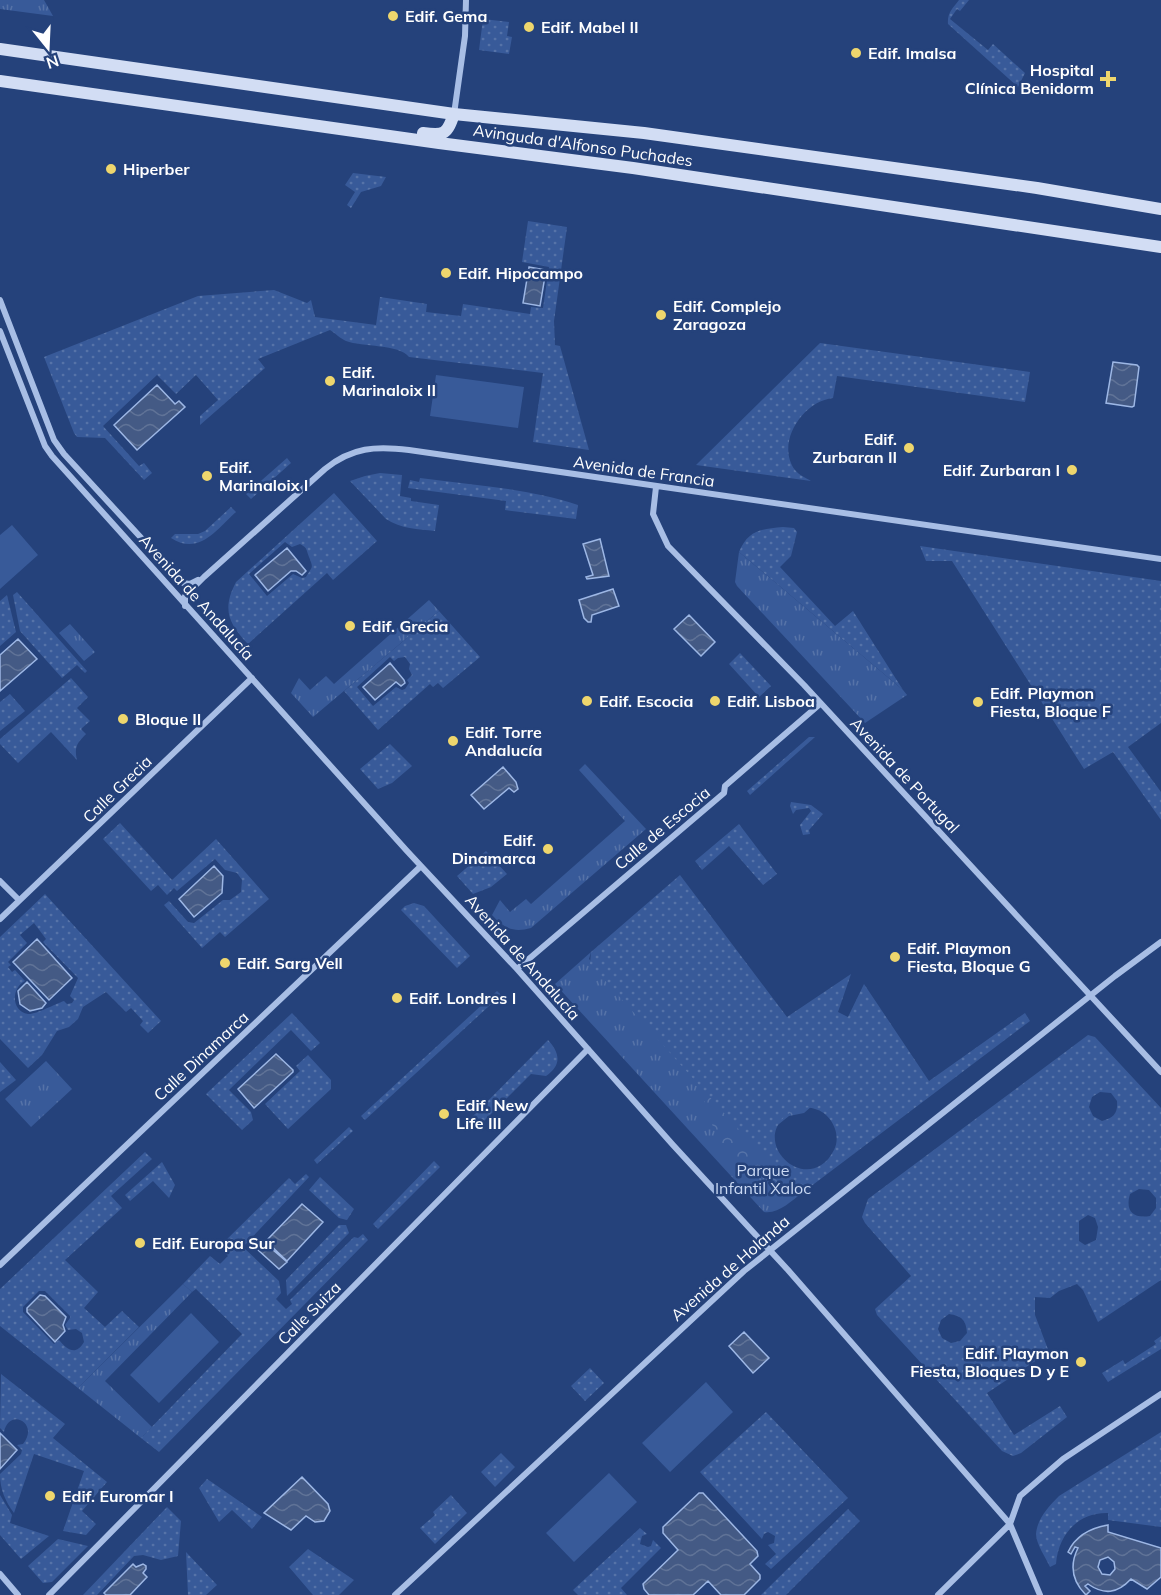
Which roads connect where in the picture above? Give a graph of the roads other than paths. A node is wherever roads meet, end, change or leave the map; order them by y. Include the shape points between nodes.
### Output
1 (466, 0) edge
2 (0, 49) edge
3 (0, 81) edge
4 (454, 114) junction
5 (348, 130) junction
6 (1161, 209) edge
7 (1161, 247) edge
8 (0, 300) edge
9 (0, 331) edge
10 (656, 487) junction
11 (1161, 559) edge
12 (204, 577) junction
13 (185, 606) junction
14 (252, 678) junction
15 (820, 704) junction
16 (421, 866) junction
17 (0, 881) edge
18 (19, 900) junction
19 (0, 919) edge
20 (1161, 942) edge
21 (517, 969) junction
22 (1090, 996) junction
23 (588, 1049) junction
24 (1161, 1072) edge
25 (770, 1251) junction
26 (0, 1265) edge
27 (1161, 1394) edge
28 (1010, 1524) junction
29 (0, 1575) edge
30 (18, 1595) edge
31 (49, 1595) edge
32 (395, 1595) edge
33 (938, 1595) edge
34 (1040, 1595) edge

1 - 4 street
2 - 4 main road, Avinguda d'Alfonso Puchades
3 - 5 main road, Avinguda d'Alfonso Puchades
4 - 5 main road via 444,134 379,127
4 - 6 main road, Avinguda d'Alfonso Puchades via 644,133
5 - 7 main road, Avinguda d'Alfonso Puchades
8 - 12 street, Avenida de Andalucía via 54,440 64,454 183,583
9 - 13 street, Avenida de Andalucía via 45,446
10 - 11 street, Avenida de Francia
10 - 12 street, Avenida de Francia via 399,449 363,449 336,460
10 - 15 street, Avenida de Portugal via 653,514 668,546
12 - 13 street, Avenida de Francia via 185,596
13 - 14 street, Avenida de Andalucía
14 - 16 street, Avenida de Andalucía
14 - 18 street, Calle Grecia
15 - 21 street, Calle de Escocia via 725,786 718,799
15 - 22 street, Avenida de Portugal
16 - 21 street, Avenida de Andalucía
16 - 26 street, Calle Dinamarca
17 - 18 street
18 - 19 street, Calle Grecia
20 - 22 street, Avenida de Holanda
21 - 23 street, Avenida de Andalucía
22 - 24 street, Avenida de Portugal
22 - 25 street, Avenida de Holanda
23 - 25 street, Avenida de Andalucía
23 - 31 street, Calle Suiza
25 - 28 street, Avenida de Andalucía
25 - 32 street, Avenida de Holanda
27 - 28 street via 1063,1459 1020,1496
28 - 33 street
28 - 34 street, Avenida de Andalucía
29 - 30 street

